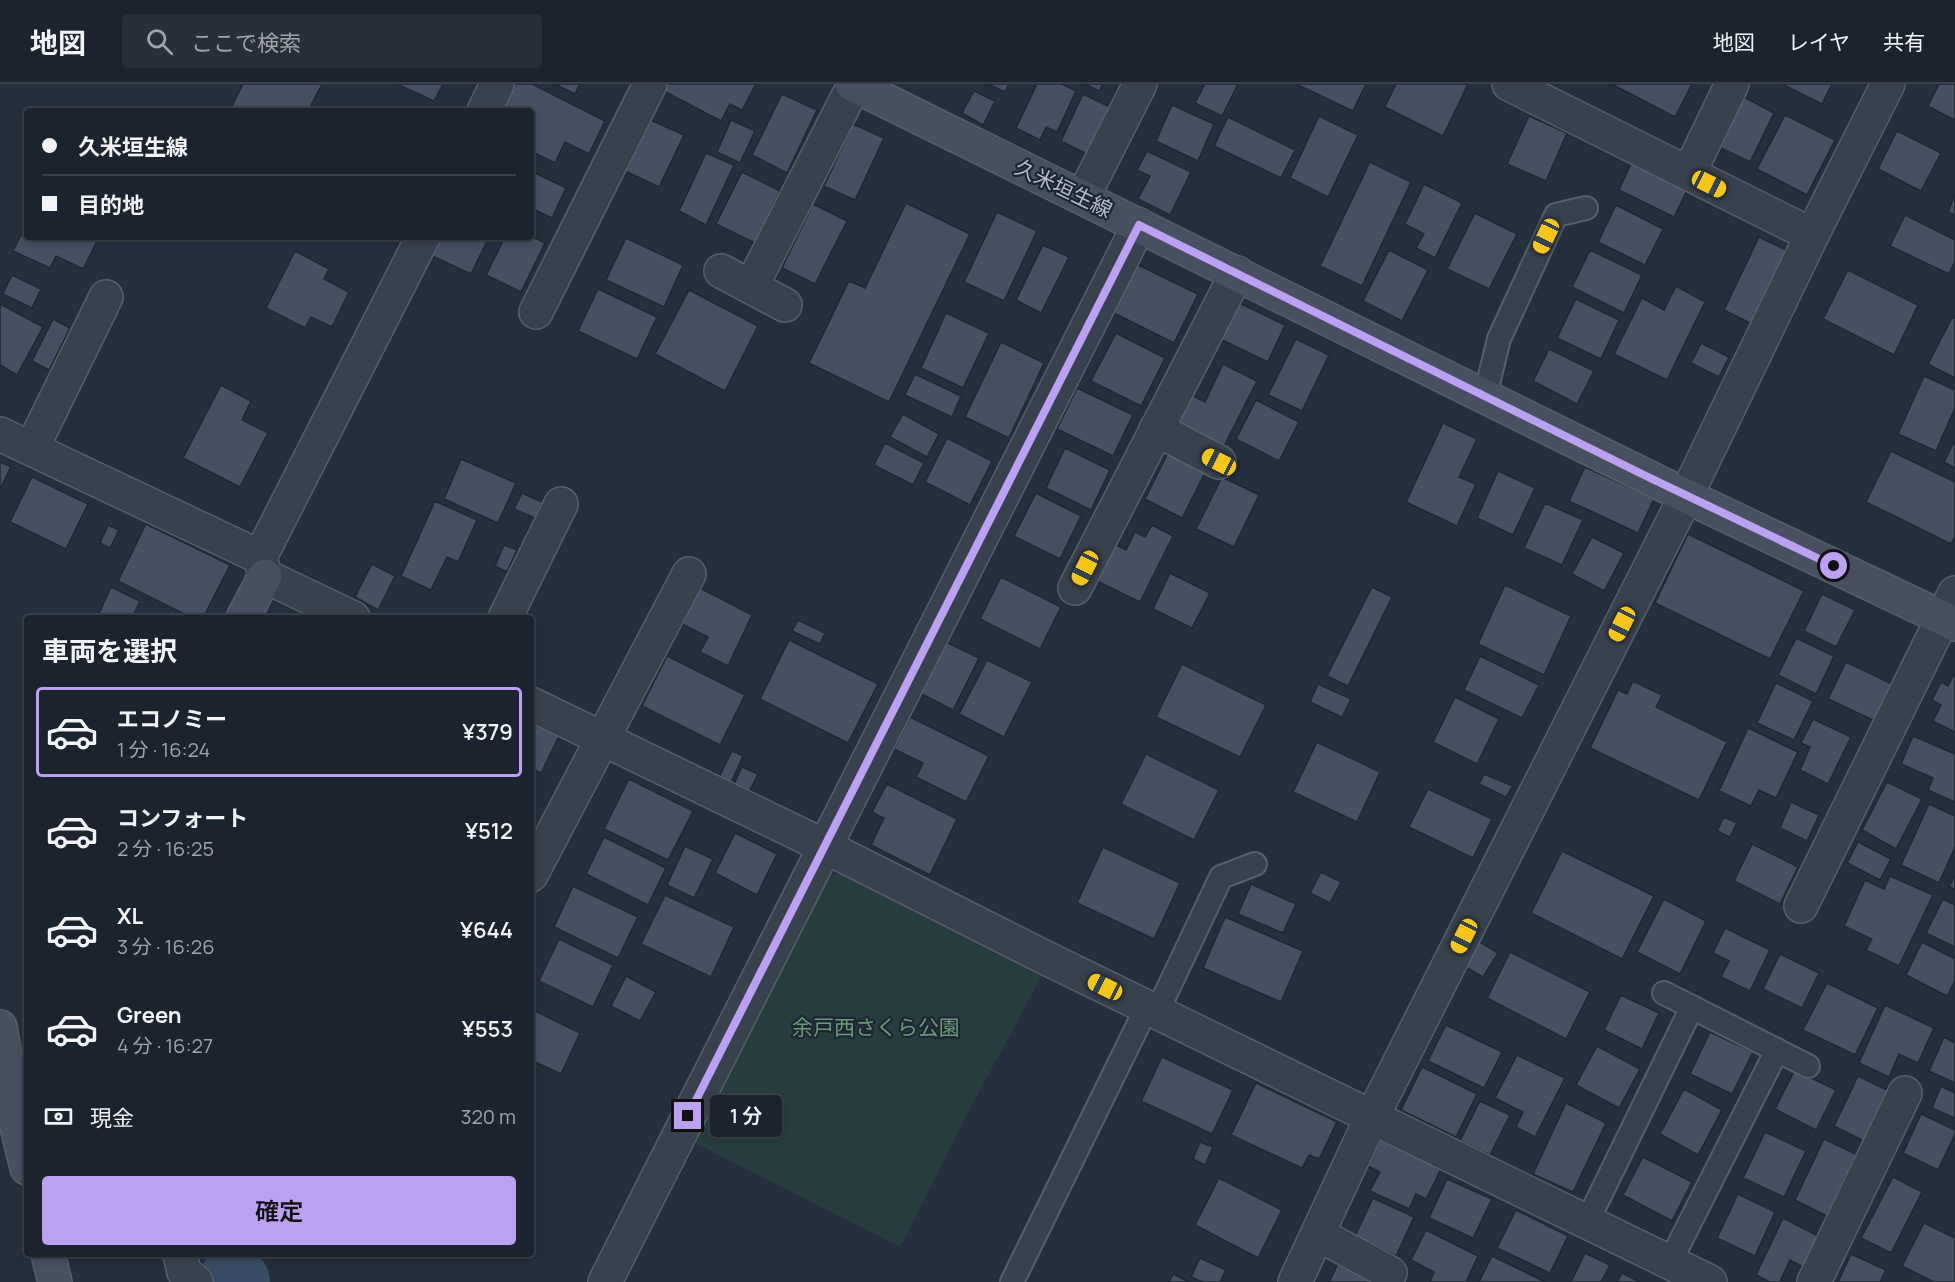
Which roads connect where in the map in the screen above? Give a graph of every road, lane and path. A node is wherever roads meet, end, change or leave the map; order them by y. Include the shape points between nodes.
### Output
1 (497, 84) edge
2 (650, 84) edge
3 (853, 84) edge
4 (1140, 84) edge
5 (1509, 84) edge
6 (1732, 84) edge
7 (1888, 84) edge
8 (485, 108) edge
9 (1689, 173) junction
10 (1083, 197) junction
11 (1586, 208) dead end
12 (1139, 225) junction
13 (1812, 235) junction
14 (422, 240) edge
15 (721, 271) dead end
16 (1237, 273) junction
17 (752, 287) junction
18 (106, 297) dead end
19 (785, 304) dead end
20 (536, 312) dead end
21 (1485, 396) junction
22 (1156, 429) junction
23 (0, 434) edge
24 (32, 448) junction
25 (1219, 462) dead end
26 (1686, 495) junction
27 (561, 504) dead end
28 (262, 566) junction
29 (689, 574) dead end
30 (1075, 588) dead end
31 (1951, 611) edge
32 (244, 615) edge
33 (347, 615) edge
34 (506, 615) edge
35 (534, 705) edge
36 (602, 738) junction
37 (824, 846) junction
38 (1255, 864) dead end
39 (534, 869) edge
40 (1801, 906) dead end
41 (1664, 993) dead end
42 (1692, 1007) junction
43 (1152, 1010) junction
44 (0, 1027) edge
45 (1777, 1050) junction
46 (1808, 1066) dead end
47 (1905, 1093) dead end
48 (1372, 1117) junction
49 (15, 1131) edge
50 (24, 1159) edge
51 (1587, 1222) junction
52 (1318, 1234) junction
53 (49, 1257) edge
54 (181, 1257) edge
55 (1670, 1262) junction
56 (1390, 1273) dead end
57 (55, 1282) edge
58 (196, 1282) edge
59 (605, 1282) edge
60 (1012, 1282) edge
61 (1295, 1282) edge
62 (1710, 1282) edge
63 (1815, 1282) edge

1 - 8 street
2 - 20 street
3 - 10 main road, 久米垣生線
3 - 17 street
4 - 10 street
5 - 9 street
6 - 9 street
7 - 13 street
9 - 13 street
10 - 12 main road, 久米垣生線
11 - 21 lane via 1556,215 1499,339
12 - 16 main road, 久米垣生線
12 - 37 street
13 - 26 street
14 - 28 street
15 - 17 street
16 - 21 main road, 久米垣生線
16 - 22 street
17 - 19 street
18 - 24 street
21 - 26 main road, 久米垣生線
22 - 25 street
22 - 30 street
23 - 24 street
24 - 28 street
26 - 31 main road, 久米垣生線
26 - 48 street
27 - 34 street
28 - 32 main road
28 - 33 street
29 - 36 street
31 - 40 street
35 - 36 street
36 - 37 street
36 - 39 street
37 - 43 street
37 - 59 street
38 - 43 lane via 1221,877
41 - 42 lane
42 - 45 lane
42 - 51 lane
43 - 48 street
43 - 60 lane
44 - 49 main road
45 - 46 lane
45 - 55 lane
47 - 63 street
48 - 51 street
48 - 52 street
49 - 50 main road
51 - 55 street
52 - 56 street
52 - 61 street
53 - 57 main road
54 - 58 street via 184,1272
55 - 62 street

